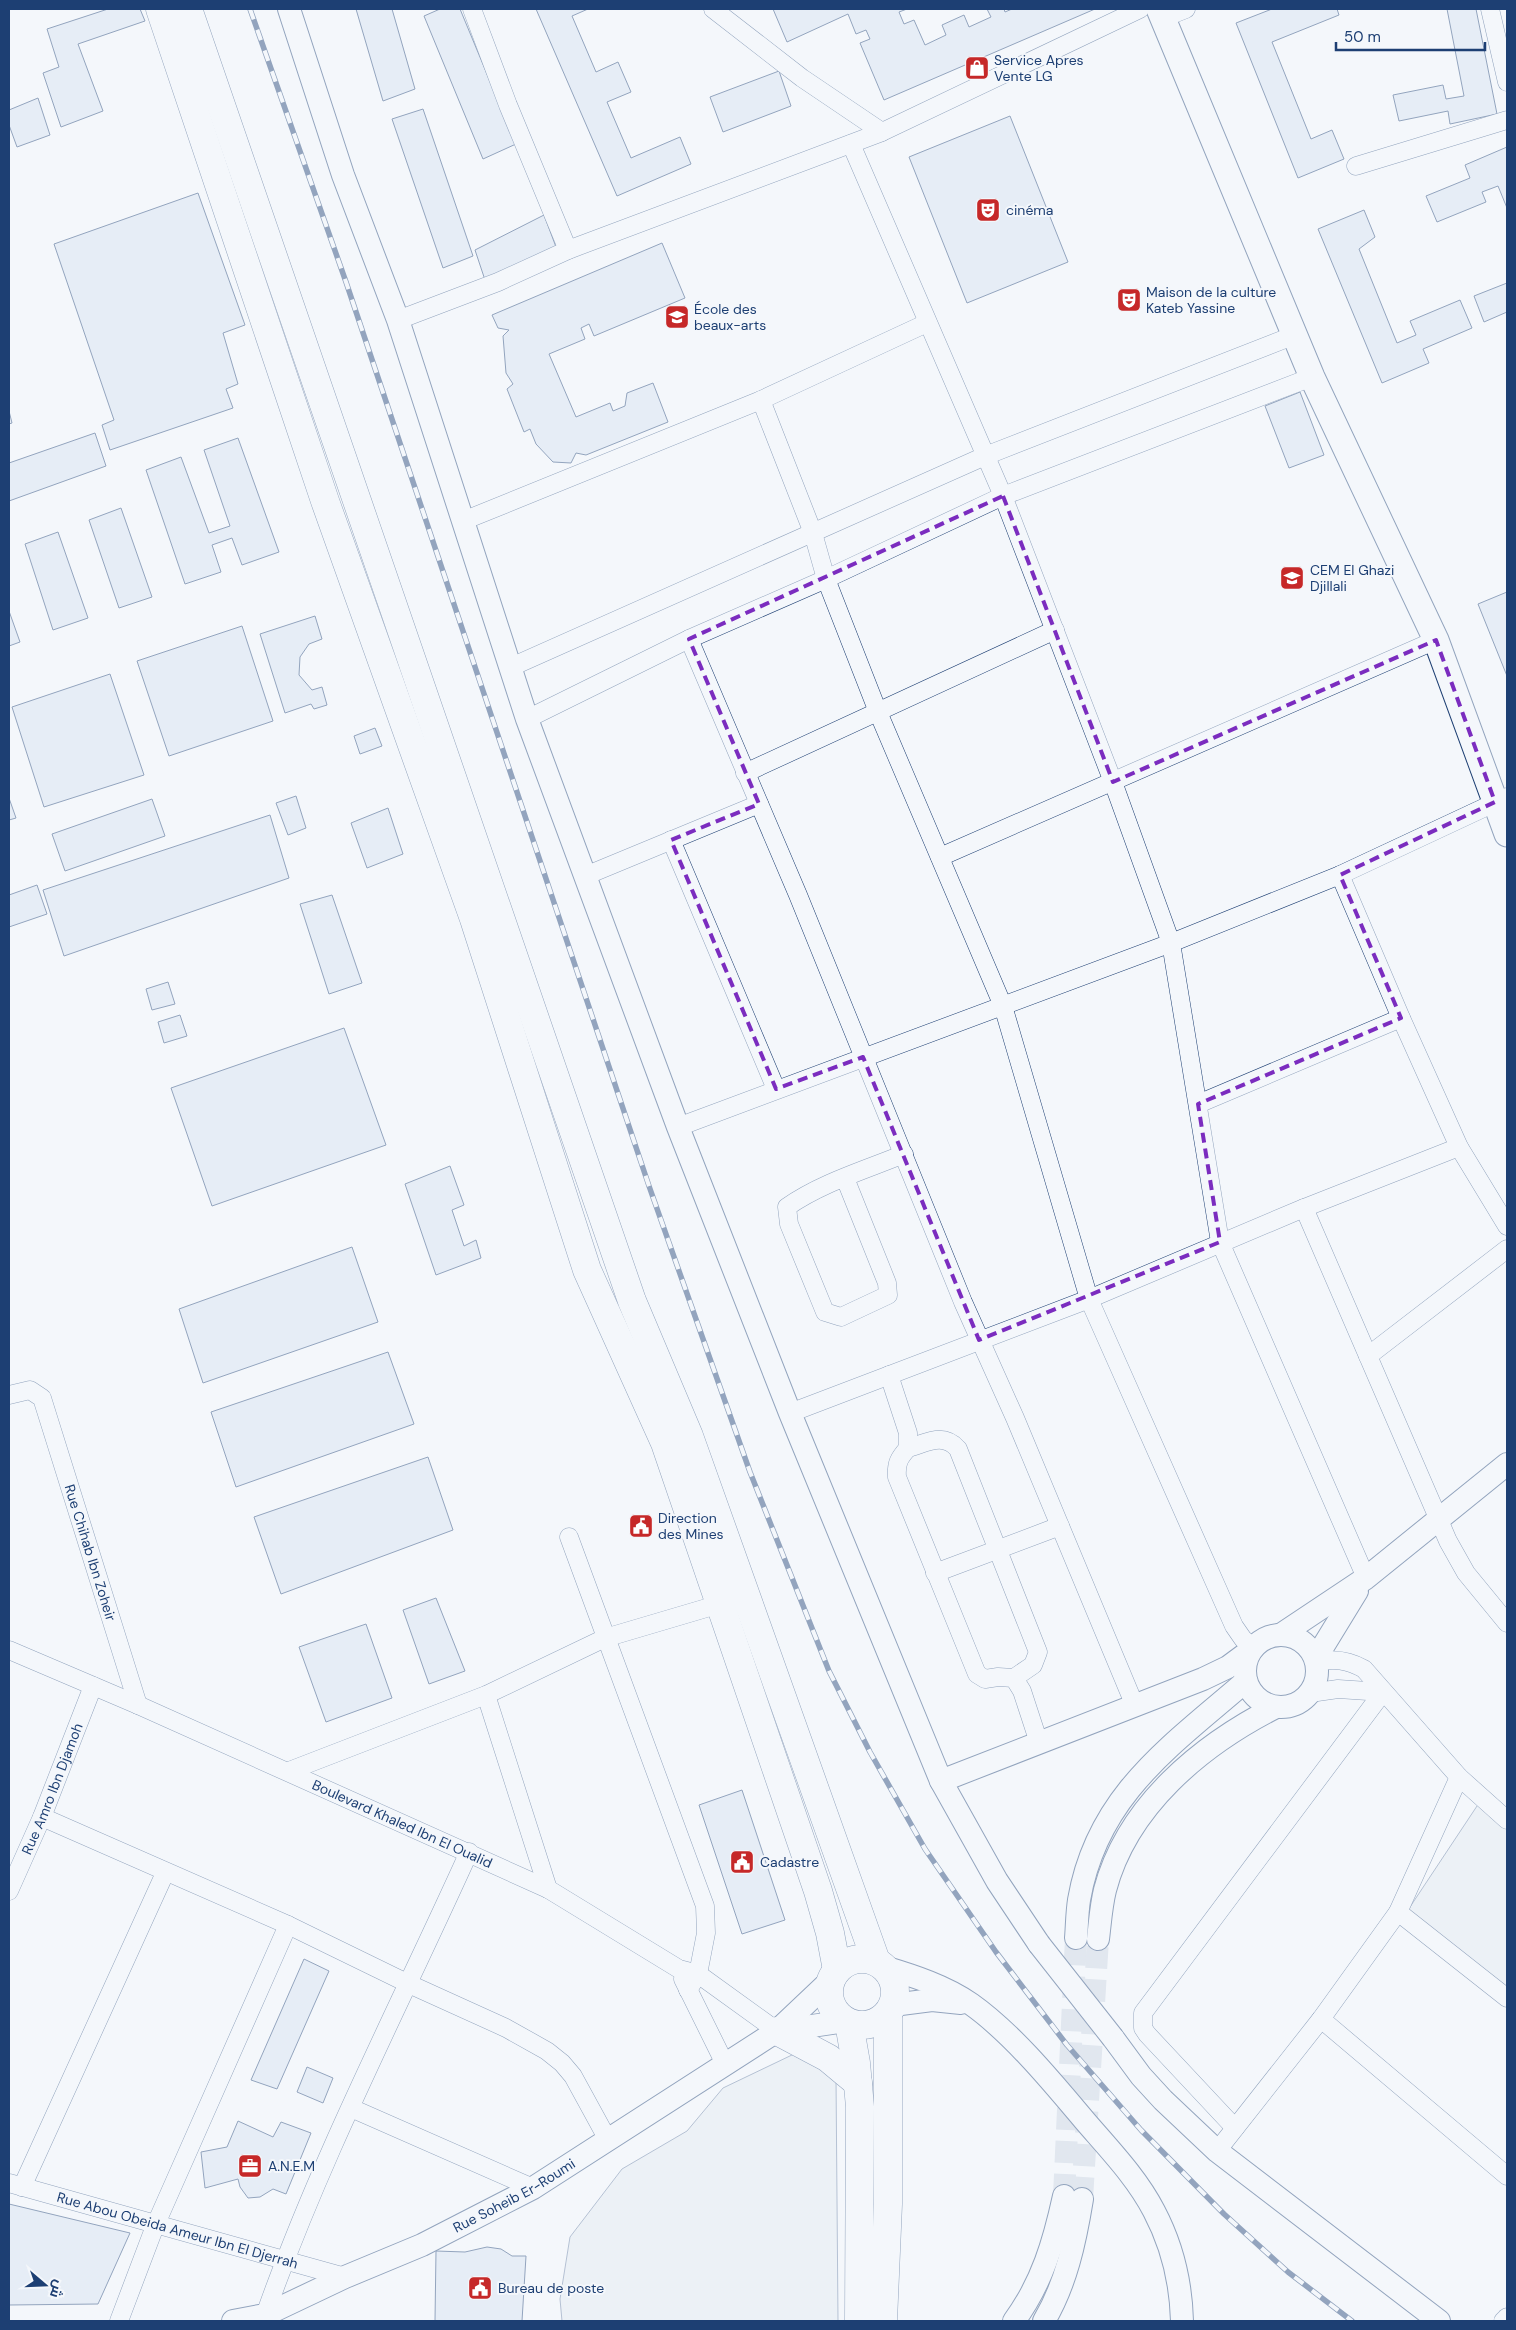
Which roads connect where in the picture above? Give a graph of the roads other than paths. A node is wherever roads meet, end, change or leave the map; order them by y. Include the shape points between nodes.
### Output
1 (160, 9) edge
2 (188, 9) edge
3 (289, 9) edge
4 (472, 9) edge
5 (1140, 9) edge
6 (1186, 9) edge
7 (1490, 9) edge
8 (723, 12) edge
9 (1161, 14) edge
10 (1507, 82) edge
11 (1507, 120) edge
12 (882, 132) junction
13 (851, 144) junction
14 (1356, 166) dead end
15 (568, 250) junction
16 (398, 320) junction
17 (928, 323) junction
18 (1295, 335) junction
19 (1312, 377) junction
20 (762, 400) junction
21 (985, 456) junction
22 (1003, 496) junction
23 (463, 520) junction
24 (813, 533) junction
25 (826, 579) junction
26 (1055, 630) junction
27 (689, 639) junction
28 (1436, 640) junction
29 (511, 667) junction
30 (878, 712) junction
31 (527, 719) junction
32 (745, 773) junction
33 (1114, 782) junction
34 (1501, 800) edge
35 (759, 804) junction
36 (1507, 834) edge
37 (671, 840) junction
38 (940, 857) junction
39 (1340, 875) junction
40 (585, 876) junction
41 (1171, 943) junction
42 (1003, 1006) junction
43 (1401, 1018) junction
44 (863, 1056) junction
45 (776, 1089) junction
46 (1198, 1104) junction
47 (678, 1127) junction
48 (1459, 1147) junction
49 (904, 1154) junction
50 (845, 1178) junction
51 (1304, 1208) junction
52 (1507, 1226) edge
53 (1220, 1242) junction
54 (1507, 1249) edge
55 (1089, 1299) junction
56 (979, 1340) junction
57 (1368, 1356) junction
58 (888, 1376) junction
59 (9, 1395) edge
60 (790, 1413) junction
61 (908, 1448) junction
62 (1507, 1464) edge
63 (1439, 1520) junction
64 (1060, 1526) junction
65 (569, 1537) dead end
66 (997, 1550) junction
67 (935, 1573) junction
68 (1366, 1578) junction
69 (720, 1604) junction
70 (1507, 1623) edge
71 (1282, 1634) junction
72 (605, 1638) junction
73 (1252, 1649) junction
74 (9, 1650) edge
75 (1316, 1660) junction
76 (1014, 1678) junction
77 (1245, 1678) junction
78 (1203, 1680) junction
79 (93, 1686) junction
80 (1383, 1692) junction
81 (1310, 1693) junction
82 (486, 1695) junction
83 (138, 1705) junction
84 (1135, 1706) junction
85 (1276, 1707) junction
86 (1038, 1743) junction
87 (289, 1771) junction
88 (1459, 1778) junction
89 (941, 1781) junction
90 (42, 1817) junction
91 (1507, 1820) edge
92 (469, 1852) junction
93 (165, 1873) junction
94 (548, 1889) junction
95 (9, 1891) edge
96 (1398, 1912) junction
97 (288, 1925) junction
98 (1076, 1938) tunnel mouth
99 (1098, 1940) tunnel mouth
100 (880, 1964) junction
101 (679, 1969) junction
102 (698, 1974) junction
103 (834, 1975) junction
104 (409, 1984) junction
105 (688, 1990) junction
106 (1507, 1998) edge
107 (972, 2005) junction
108 (890, 2010) junction
109 (1321, 2019) junction
110 (848, 2022) junction
111 (776, 2031) junction
112 (725, 2064) junction
113 (858, 2083) junction
114 (351, 2108) junction
115 (1235, 2128) junction
116 (608, 2140) junction
117 (1217, 2151) junction
118 (1507, 2176) edge
119 (15, 2185) edge
120 (533, 2188) junction
121 (155, 2226) junction
122 (284, 2261) junction
123 (345, 2277) junction
124 (884, 2312) edge
125 (265, 2315) junction
126 (1507, 2317) edge
127 (119, 2321) edge
128 (233, 2321) edge
129 (859, 2321) edge
130 (905, 2321) edge
131 (1014, 2321) edge
132 (1044, 2321) edge
133 (1182, 2321) edge
134 (1439, 2321) edge
135 (1503, 2321) edge

1 - 69 main road via 324,501 474,919 587,1270 665,1443
2 - 100 main road via 632,1301 689,1436
3 - 16 street via 343,174
4 - 15 street
5 - 12 street
6 - 9 street
7 - 10 street
8 - 12 street via 802,78
9 - 18 main road
11 - 14 street
12 - 13 street
13 - 15 street
13 - 17 street
15 - 16 street via 498,282
16 - 23 street
17 - 20 street
17 - 21 street
18 - 19 main road
18 - 21 street
19 - 22 street
19 - 28 main road
20 - 23 street
20 - 24 street
21 - 22 street
21 - 24 street
22 - 25 street
22 - 26 street
23 - 29 street
24 - 25 street
24 - 29 street
25 - 27 street
25 - 30 street
26 - 30 street
26 - 33 street
27 - 31 street
27 - 32 street
28 - 33 street
28 - 34 main road
29 - 31 street
30 - 32 street
30 - 38 street
31 - 40 street
32 - 35 street
33 - 38 street
33 - 41 street
34 - 36 main road
34 - 39 street
35 - 37 street
35 - 44 street
37 - 40 street
37 - 45 street
38 - 42 street
39 - 41 street
39 - 43 street
40 - 47 street
41 - 42 street
41 - 46 street
42 - 44 street
42 - 55 street
43 - 46 street
43 - 48 street
44 - 45 street
44 - 49 street
45 - 47 street
46 - 53 street
47 - 60 street
48 - 51 street
48 - 52 street
49 - 50 street
49 - 56 street
50 - 50 street via 804,1195 788,1207 789,1224 825,1312 841,1317 888,1295 887,1283
51 - 53 street
51 - 57 street
53 - 55 street
53 - 68 street
54 - 57 street
55 - 56 street
55 - 73 street via 1234,1626
56 - 58 street
56 - 64 street
57 - 63 street
58 - 60 street
58 - 61 street via 908,1433
59 - 83 street, Rue Chihab Ibn Zoheir via 30,1390 42,1398
60 - 89 street
61 - 66 street via 944,1438 952,1441
61 - 67 street via 896,1465 897,1477
62 - 63 street
63 - 68 street
63 - 70 street via 1466,1573
64 - 66 street
64 - 84 street
65 - 72 street
66 - 67 street
66 - 76 street via 1038,1652 1033,1665
67 - 76 street via 976,1674 985,1679
68 - 71 street
68 - 75 street via 1338,1618
69 - 72 street
69 - 103 main road via 818,1891 830,1934
71 - 73 street via 1271,1636
71 - 75 street via 1302,1641
72 - 82 street
72 - 102 street via 705,1906 706,1933
73 - 77 street via 1244,1667
73 - 78 street
74 - 79 street, Boulevard Khaled Ibn El Oualid
75 - 80 street via 1355,1664 1372,1675
75 - 81 street via 1315,1684
76 - 86 street via 1022,1691
77 - 78 street
77 - 85 street via 1257,1698
77 - 98 street via 1147,1767 1123,1796 1103,1828 1089,1864 1079,1901
78 - 84 street
79 - 83 street, Boulevard Khaled Ibn El Oualid
79 - 90 street, Rue Amro Ibn Djamoh
80 - 81 street via 1338,1689
80 - 88 street
80 - 115 street via 1144,2013 1142,2020 1147,2034
81 - 85 street via 1288,1707
82 - 87 street
82 - 94 street
83 - 87 street, Boulevard Khaled Ibn El Oualid
84 - 86 street
85 - 99 street via 1239,1727 1206,1751 1146,1810 1114,1866 1106,1890
86 - 89 street
87 - 92 street, Boulevard Khaled Ibn El Oualid
88 - 91 street
88 - 96 street
89 - 117 street, bridge via 997,1881 1039,1944 1141,2076
90 - 93 street
90 - 95 street, Rue Amro Ibn Djamoh
92 - 94 street, Boulevard Khaled Ibn El Oualid
92 - 104 street
93 - 97 street
93 - 119 street
94 - 101 street, Boulevard Khaled Ibn El Oualid
96 - 106 street
96 - 109 street
97 - 104 street
97 - 121 street
100 - 103 main road via 855,1959
100 - 107 street via 930,1982
100 - 108 main road via 891,1974 895,1984
101 - 102 street, Boulevard Khaled Ibn El Oualid
101 - 105 street
102 - 105 street
102 - 111 street, Boulevard Khaled Ibn El Oualid
103 - 110 main road via 829,1989 833,2008
103 - 111 street, Rue Soheib Er-Roumi via 814,1998
104 - 114 street
104 - 116 street via 506,2028 555,2057 573,2076
105 - 112 street
107 - 108 street via 932,2000
107 - 133 street via 1052,2082 1144,2192 1171,2252
108 - 110 main road via 870,2025
108 - 124 main road
109 - 115 street
109 - 118 street
110 - 111 street, Rue Soheib Er-Roumi
110 - 113 main road
111 - 112 street, Rue Soheib Er-Roumi
111 - 113 main road via 828,2058
112 - 116 street, Rue Soheib Er-Roumi
113 - 129 main road
114 - 120 street
114 - 122 street
115 - 117 street
116 - 120 street, Rue Soheib Er-Roumi
117 - 134 street
119 - 121 street, Rue Abou Obeida Ameur Ibn El Djerrah
120 - 123 street, Rue Soheib Er-Roumi via 422,2245
121 - 122 street, Rue Abou Obeida Ameur Ibn El Djerrah
121 - 127 street
122 - 123 street, Rue Abou Obeida Ameur Ibn El Djerrah
122 - 125 street
123 - 125 street, Rue Soheib Er-Roumi
124 - 130 main road
125 - 128 street, Rue Soheib Er-Roumi
126 - 135 street
131 - 132 street via 1043,2272 1073,2198 1076,2238 1065,2276

